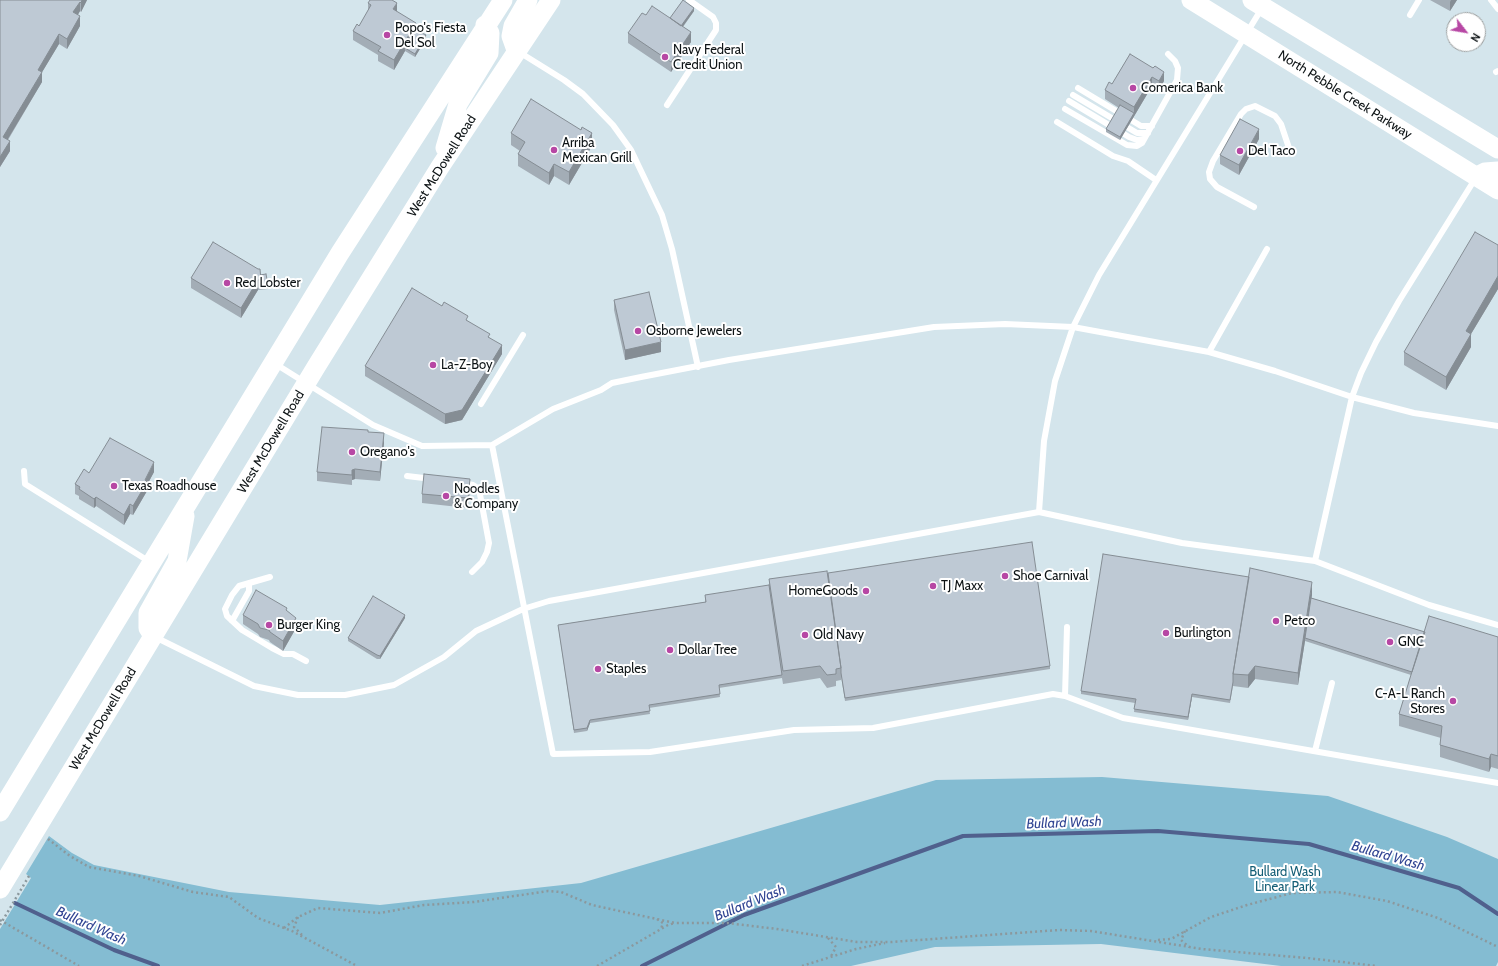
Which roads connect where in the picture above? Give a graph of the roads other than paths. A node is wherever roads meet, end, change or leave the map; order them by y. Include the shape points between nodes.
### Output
1 (503, 0) edge
2 (528, 0) edge
3 (551, 0) edge
4 (689, 0) edge
5 (1191, 0) edge
6 (1419, 0) edge
7 (1491, 0) edge
8 (1260, 2) edge
9 (1498, 9) edge
10 (1410, 15) dead end
11 (485, 26) junction
12 (1246, 34) junction
13 (516, 50) junction
14 (1168, 54) dead end
15 (1078, 88) dead end
16 (1073, 95) dead end
17 (1069, 101) dead end
18 (668, 105) dead end
19 (1065, 109) dead end
20 (1057, 122) dead end
21 (1152, 126) junction
22 (1148, 132) junction
23 (1144, 139) junction
24 (1289, 148) dead end
25 (1498, 149) edge
26 (440, 167) junction
27 (1498, 171) edge
28 (1477, 176) junction
29 (1156, 180) junction
30 (1498, 190) edge
31 (1254, 207) dead end
32 (1267, 249) dead end
33 (1073, 327) junction
34 (523, 335) dead end
35 (1209, 352) junction
36 (273, 363) junction
37 (698, 366) junction
38 (306, 384) junction
39 (1352, 397) junction
40 (481, 404) dead end
41 (1498, 426) edge
42 (492, 445) junction
43 (24, 471) dead end
44 (407, 476) dead end
45 (438, 480) edge
46 (454, 482) edge
47 (187, 504) junction
48 (1039, 512) junction
49 (1315, 561) junction
50 (152, 564) junction
51 (472, 572) dead end
52 (270, 577) dead end
53 (249, 583) junction
54 (523, 609) junction
55 (232, 621) junction
56 (1498, 625) edge
57 (1066, 627) dead end
58 (153, 636) junction
59 (306, 661) dead end
60 (1332, 683) dead end
61 (1065, 696) junction
62 (1315, 751) junction
63 (1498, 783) edge
64 (0, 812) edge
65 (0, 889) edge

1 - 11 main road
2 - 13 main road via 513,26 511,36
3 - 13 main road, West McDowell Road
4 - 18 lane via 713,17 716,30
5 - 12 main road, North Pebble Creek Parkway
6 - 10 lane
7 - 9 lane
8 - 12 lane
8 - 25 main road
11 - 26 main road via 490,33 489,53 458,104
11 - 36 main road
12 - 28 main road, North Pebble Creek Parkway
12 - 29 lane
13 - 26 main road, West McDowell Road
13 - 37 lane via 583,94 613,125 631,150 662,215
14 - 21 lane via 1175,60 1178,68 1177,80
15 - 21 lane via 1141,126
16 - 22 lane via 1137,133
17 - 23 lane via 1129,137
19 - 23 lane via 1127,145 1137,146
20 - 29 lane via 1113,156 1128,161
21 - 22 lane
22 - 23 lane
24 - 31 lane via 1281,124 1275,116 1255,106 1241,114 1209,172 1210,179 1217,186
26 - 38 main road, West McDowell Road
27 - 28 main road via 1485,172
28 - 30 main road, North Pebble Creek Parkway
28 - 39 lane via 1399,301 1376,342
29 - 33 lane via 1099,275
32 - 35 lane
33 - 35 lane
33 - 37 lane via 1005,324 934,327
33 - 48 lane via 1055,381 1044,441
34 - 40 lane
35 - 39 lane
36 - 38 lane
36 - 47 main road
37 - 42 lane via 612,383 553,409
38 - 42 lane via 373,425 422,446
38 - 58 main road, West McDowell Road
39 - 41 lane via 1414,413
39 - 49 lane
42 - 54 lane
43 - 50 lane via 26,484
44 - 45 lane
46 - 51 lane via 473,485 479,490 489,543 484,557
47 - 50 main road
47 - 58 main road via 177,561 148,613 148,628
48 - 49 lane via 1182,543
48 - 54 lane via 549,601
49 - 56 lane via 1429,605
50 - 64 main road
52 - 53 lane
53 - 55 lane via 249,592
53 - 55 lane via 239,586 225,609
54 - 58 lane via 476,631 444,658 394,685 345,695 298,695 254,686
54 - 61 lane via 553,754 650,752 794,730 873,728 1053,694
55 - 59 lane via 242,630 284,654 293,654
57 - 61 lane
58 - 65 main road, West McDowell Road via 38,829 21,871
60 - 62 lane
61 - 62 lane via 1123,718
62 - 63 lane

